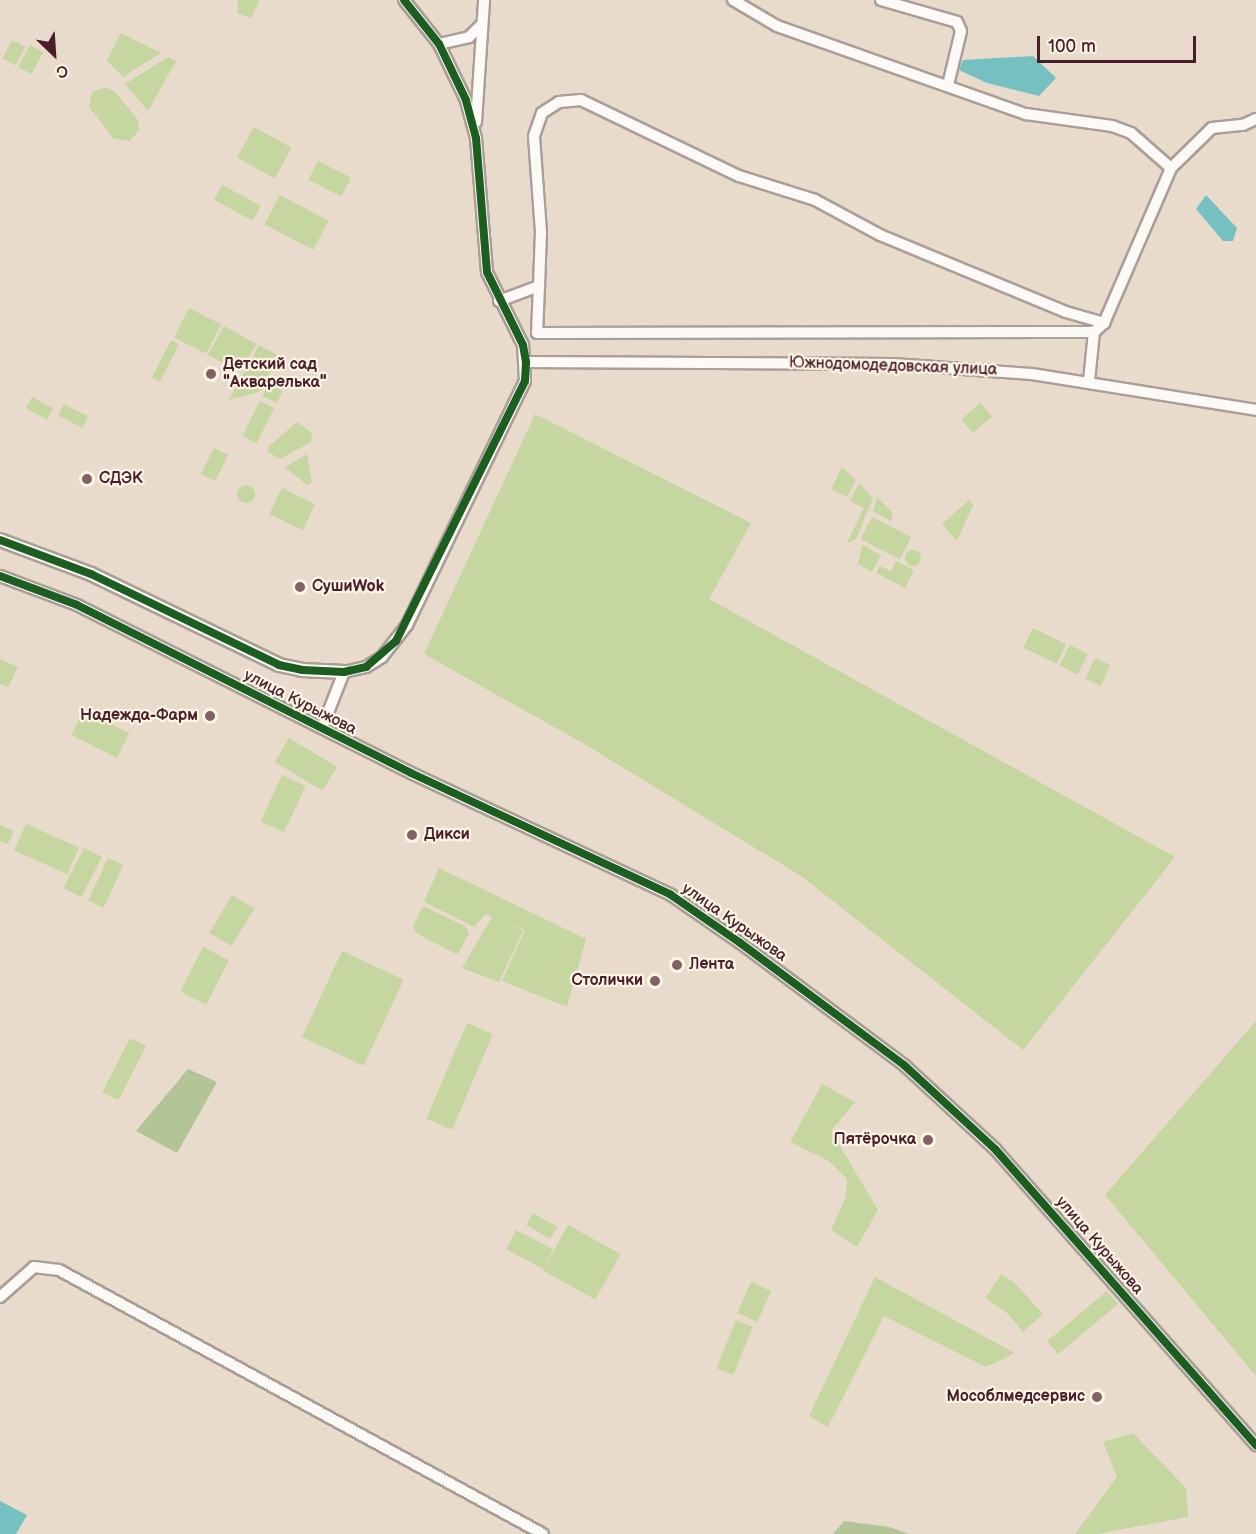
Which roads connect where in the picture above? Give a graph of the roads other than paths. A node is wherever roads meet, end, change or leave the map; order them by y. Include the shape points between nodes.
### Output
1 (404, 0) edge
2 (484, 0) edge
3 (733, 0) edge
4 (881, 0) edge
5 (480, 26) junction
6 (439, 44) junction
7 (948, 85) junction
8 (1256, 119) edge
9 (476, 132) junction
10 (1172, 168) junction
11 (539, 286) junction
12 (499, 301) junction
13 (1104, 323) junction
14 (1094, 332) junction
15 (526, 362) junction
16 (1089, 381) junction
17 (1256, 410) edge
18 (0, 540) edge
19 (0, 576) edge
20 (344, 672) junction
21 (322, 728) junction
22 (0, 1298) edge
23 (1256, 1445) edge
24 (543, 1534) edge

1 - 6 street
2 - 5 street
3 - 7 street via 777,26
4 - 7 street via 957,22 961,31
5 - 6 street via 469,37
5 - 9 street
6 - 9 street via 456,76
7 - 10 street via 1026,114 1112,126 1131,133
8 - 10 street via 1243,125 1212,128
9 - 12 street via 482,250
10 - 13 street
11 - 12 street
11 - 13 street via 541,232 534,136 542,113 559,102 581,100 739,176 815,200 880,235 1066,312
11 - 14 street via 537,333
12 - 15 street via 523,345
13 - 14 street
14 - 16 street
15 - 16 street, Южнодомодедовская улица via 893,364
15 - 20 street via 525,381 407,625 382,657 366,667
16 - 17 street, Южнодомодедовская улица
18 - 20 street via 91,574 276,663 302,670
19 - 21 street, улица Курыжова via 77,605
20 - 21 street
21 - 23 street, улица Курыжова via 671,895 904,1065 995,1149
22 - 24 street via 34,1267 59,1270

